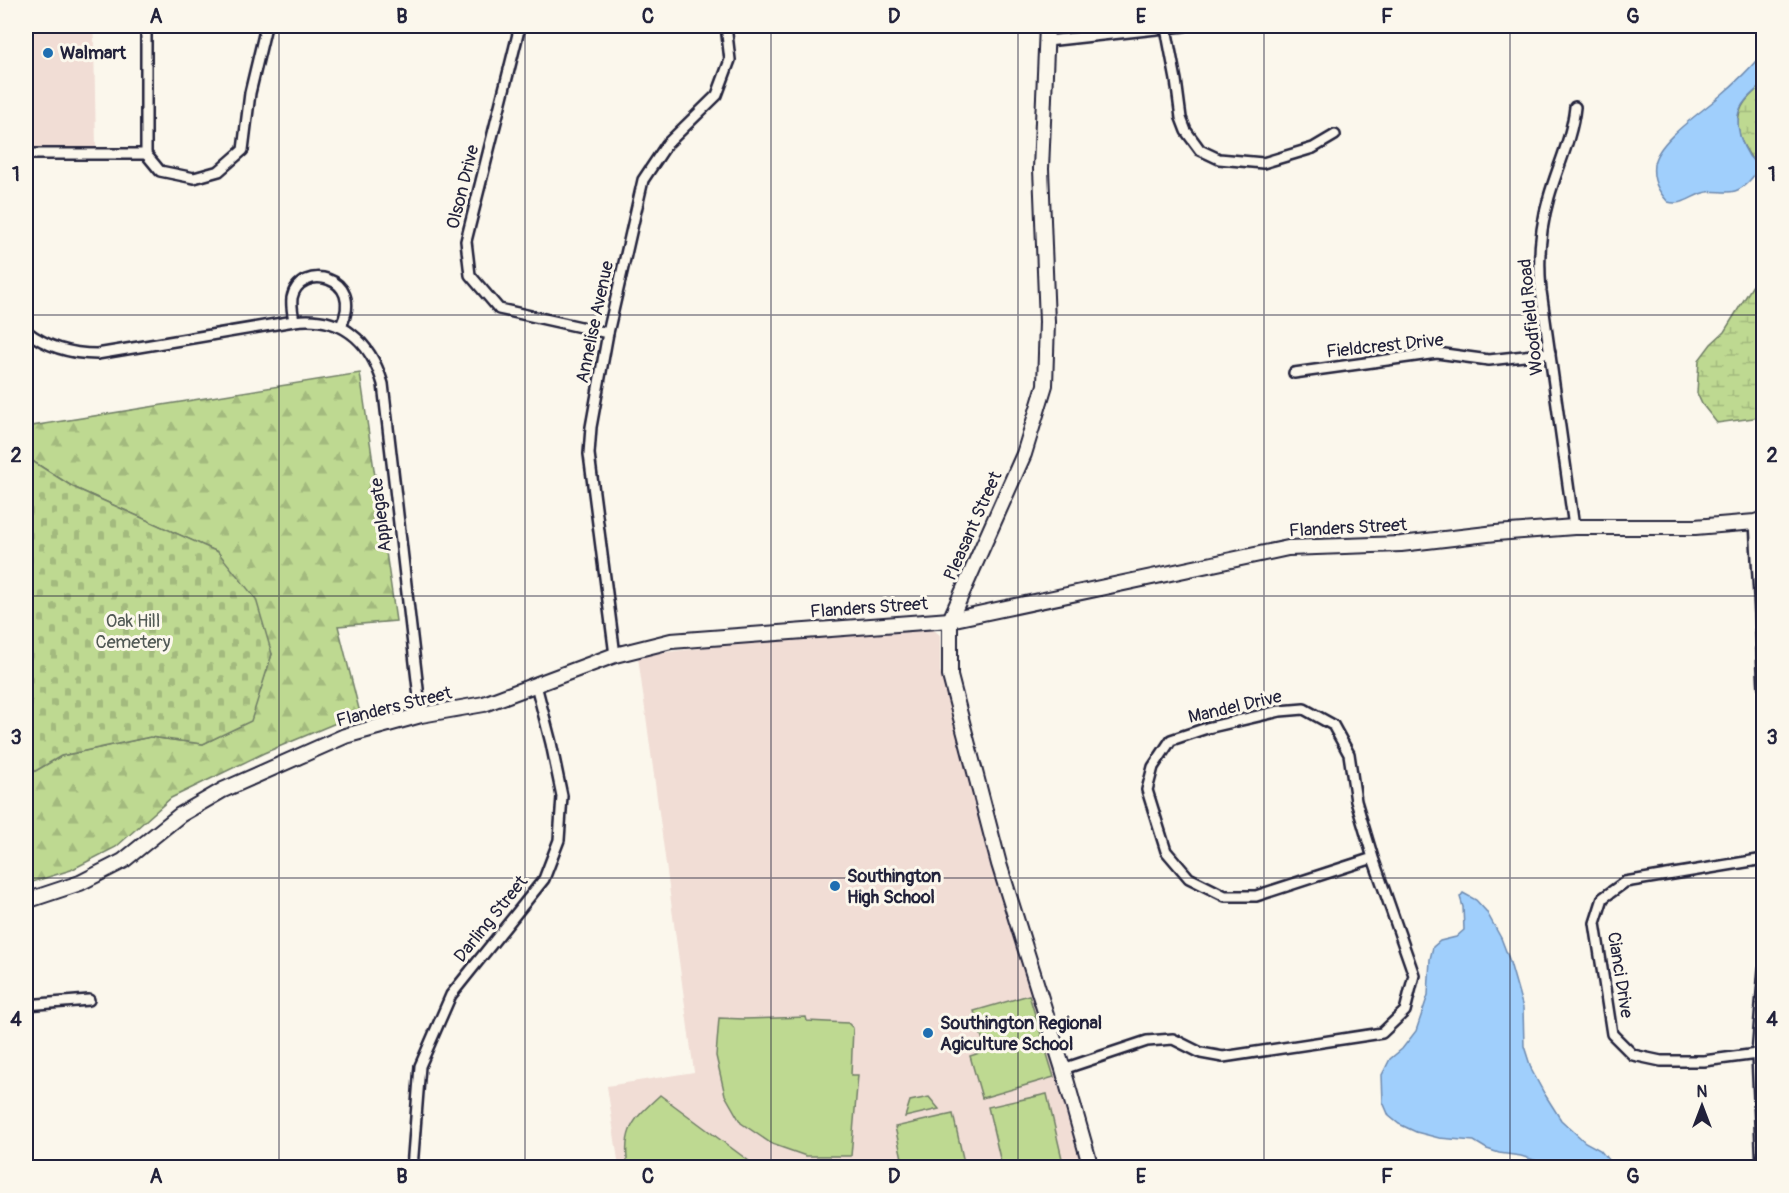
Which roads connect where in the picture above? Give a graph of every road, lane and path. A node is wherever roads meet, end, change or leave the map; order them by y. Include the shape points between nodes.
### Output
1 (146, 26) edge
2 (266, 26) edge
3 (520, 26) edge
4 (726, 26) edge
5 (1047, 26) edge
6 (1184, 26) edge
7 (1166, 28) junction
8 (1047, 41) junction
9 (1575, 107) dead end
10 (1335, 135) dead end
11 (26, 154) edge
12 (146, 154) junction
13 (294, 321) junction
14 (340, 326) junction
15 (26, 331) edge
16 (608, 333) junction
17 (1550, 353) junction
18 (1294, 373) dead end
19 (1760, 521) edge
20 (1574, 527) junction
21 (950, 620) junction
22 (615, 655) junction
23 (536, 685) junction
24 (1764, 687) edge
25 (421, 715) junction
26 (1373, 858) junction
27 (1764, 859) edge
28 (26, 902) edge
29 (1764, 969) edge
30 (1763, 985) edge
31 (89, 1000) dead end
32 (26, 1005) edge
33 (1756, 1054) junction
34 (1062, 1069) junction
35 (412, 1167) edge
36 (1091, 1167) edge
37 (1762, 1167) edge

1 - 12 street
2 - 12 street via 250,93 243,150 219,171 194,178 160,171
3 - 16 street, Olson Drive via 466,241 470,275 499,309
4 - 16 street, Annelise Avenue via 730,60 717,95 667,144 643,180
5 - 8 street, Pleasant Street
6 - 7 street
7 - 8 street
7 - 10 street via 1181,118 1200,150 1219,159 1263,163 1313,148
8 - 21 street, Pleasant Street via 1041,169 1047,322 1045,385 1024,454
9 - 17 street, Woodfield Road via 1540,238 1540,283
11 - 12 street
13 - 14 street, Applegate via 318,320
13 - 14 street via 295,290 304,281 324,277 333,280 346,298 347,310
13 - 15 street, Applegate via 97,354 57,348
14 - 25 street, Applegate via 365,346 383,384
16 - 22 street, Annelise Avenue via 589,454
17 - 18 street, Fieldcrest Drive via 1489,360 1437,353
17 - 20 street, Woodfield Road
19 - 20 street, Flanders Street via 1695,527
19 - 24 street
20 - 21 street, Flanders Street via 1401,544 1288,548
21 - 22 street, Flanders Street via 671,641
21 - 34 street, Pleasant Street via 950,676 999,864
22 - 23 street, Flanders Street
23 - 25 street, Flanders Street via 484,704
23 - 35 street, Darling Street via 562,796 559,840 544,879 451,995 420,1066
25 - 28 street, Flanders Street via 345,736 223,790 180,815 123,861 80,883
26 - 26 street, Mandel Drive via 1356,801 1350,754 1333,725 1304,709 1207,728 1171,740 1153,767 1147,790 1166,851 1190,878 1225,896 1256,896
26 - 34 street, Mandel Drive via 1414,975 1405,1011 1382,1033 1223,1057 1201,1053 1173,1040 1147,1041
27 - 33 street, Cianci Drive via 1625,882 1603,898 1595,923 1612,1034 1633,1055 1661,1061
29 - 30 street
30 - 33 street
31 - 32 street
33 - 37 street
34 - 36 street, Pleasant Street

